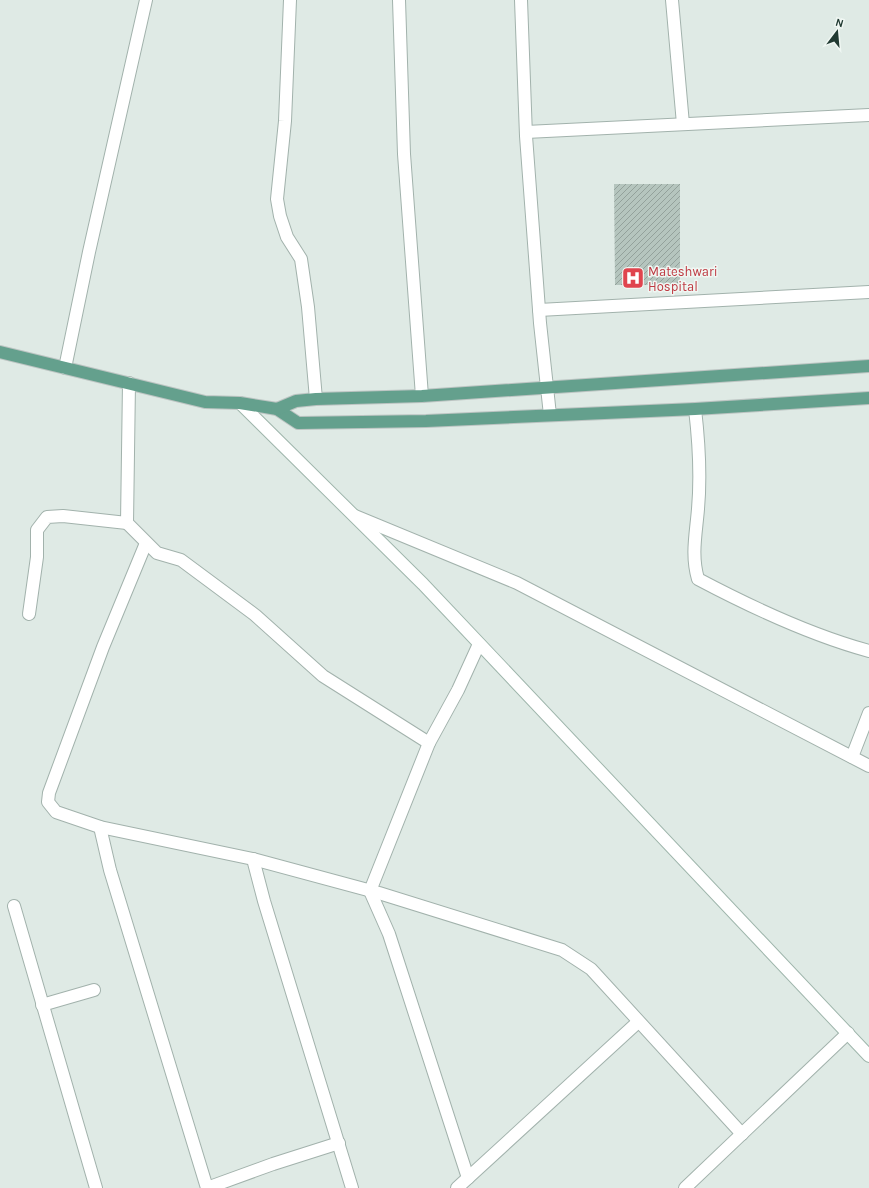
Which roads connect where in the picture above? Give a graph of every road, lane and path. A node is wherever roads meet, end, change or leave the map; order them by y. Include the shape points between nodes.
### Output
1 (146, 0) edge
2 (290, 0) edge
3 (399, 0) edge
4 (521, 0) edge
5 (672, 0) edge
6 (869, 115) edge
7 (683, 124) junction
8 (526, 132) junction
9 (869, 292) edge
10 (539, 310) junction
11 (0, 352) edge
12 (869, 366) edge
13 (66, 368) junction
14 (129, 383) junction
15 (547, 388) junction
16 (422, 396) junction
17 (869, 398) edge
18 (316, 399) junction
19 (240, 402) junction
20 (277, 409) junction
21 (695, 409) junction
22 (550, 415) junction
23 (354, 516) junction
24 (127, 523) junction
25 (146, 543) junction
26 (29, 614) dead end
27 (479, 644) junction
28 (869, 651) edge
29 (869, 713) edge
30 (429, 743) junction
31 (852, 757) junction
32 (869, 766) edge
33 (100, 827) junction
34 (253, 859) junction
35 (370, 891) junction
36 (14, 906) dead end
37 (94, 990) dead end
38 (42, 1005) junction
39 (638, 1022) junction
40 (848, 1033) junction
41 (869, 1056) edge
42 (742, 1134) junction
43 (339, 1143) junction
44 (468, 1178) junction
45 (96, 1188) edge
46 (207, 1188) edge
47 (352, 1188) edge
48 (457, 1188) edge
49 (686, 1188) edge

1 - 13 street via 89,252
2 - 18 street via 285,120 277,199 287,237 301,259
3 - 16 street via 404,154
4 - 8 street
5 - 7 street
6 - 7 street
7 - 8 street
8 - 10 street
9 - 10 street
10 - 15 street
11 - 13 main road
12 - 15 main road
13 - 14 main road
14 - 19 main road via 205,402
14 - 24 street
15 - 16 main road
15 - 22 street
16 - 18 main road
17 - 21 main road
18 - 20 main road via 296,401
19 - 20 main road
19 - 23 street
20 - 22 main road via 298,422 426,421
21 - 22 main road
21 - 28 street via 700,458 694,543 694,567 698,579 841,643
23 - 27 street
23 - 31 street via 517,583
24 - 25 street
24 - 26 street via 63,516 47,517 37,530 37,557
25 - 30 street via 157,553 181,560 255,614 323,676
25 - 33 street via 49,793 48,802 56,812
27 - 30 street
27 - 40 street
29 - 31 street
30 - 35 street
31 - 32 street
33 - 34 street
33 - 46 street via 115,885
34 - 35 street
34 - 43 street
35 - 39 street via 562,950 591,969
35 - 44 street via 389,934
36 - 38 street
37 - 38 street
38 - 45 street
39 - 42 street
39 - 44 street
40 - 41 street
40 - 42 street
42 - 49 street
43 - 46 street
43 - 47 street
44 - 48 street

